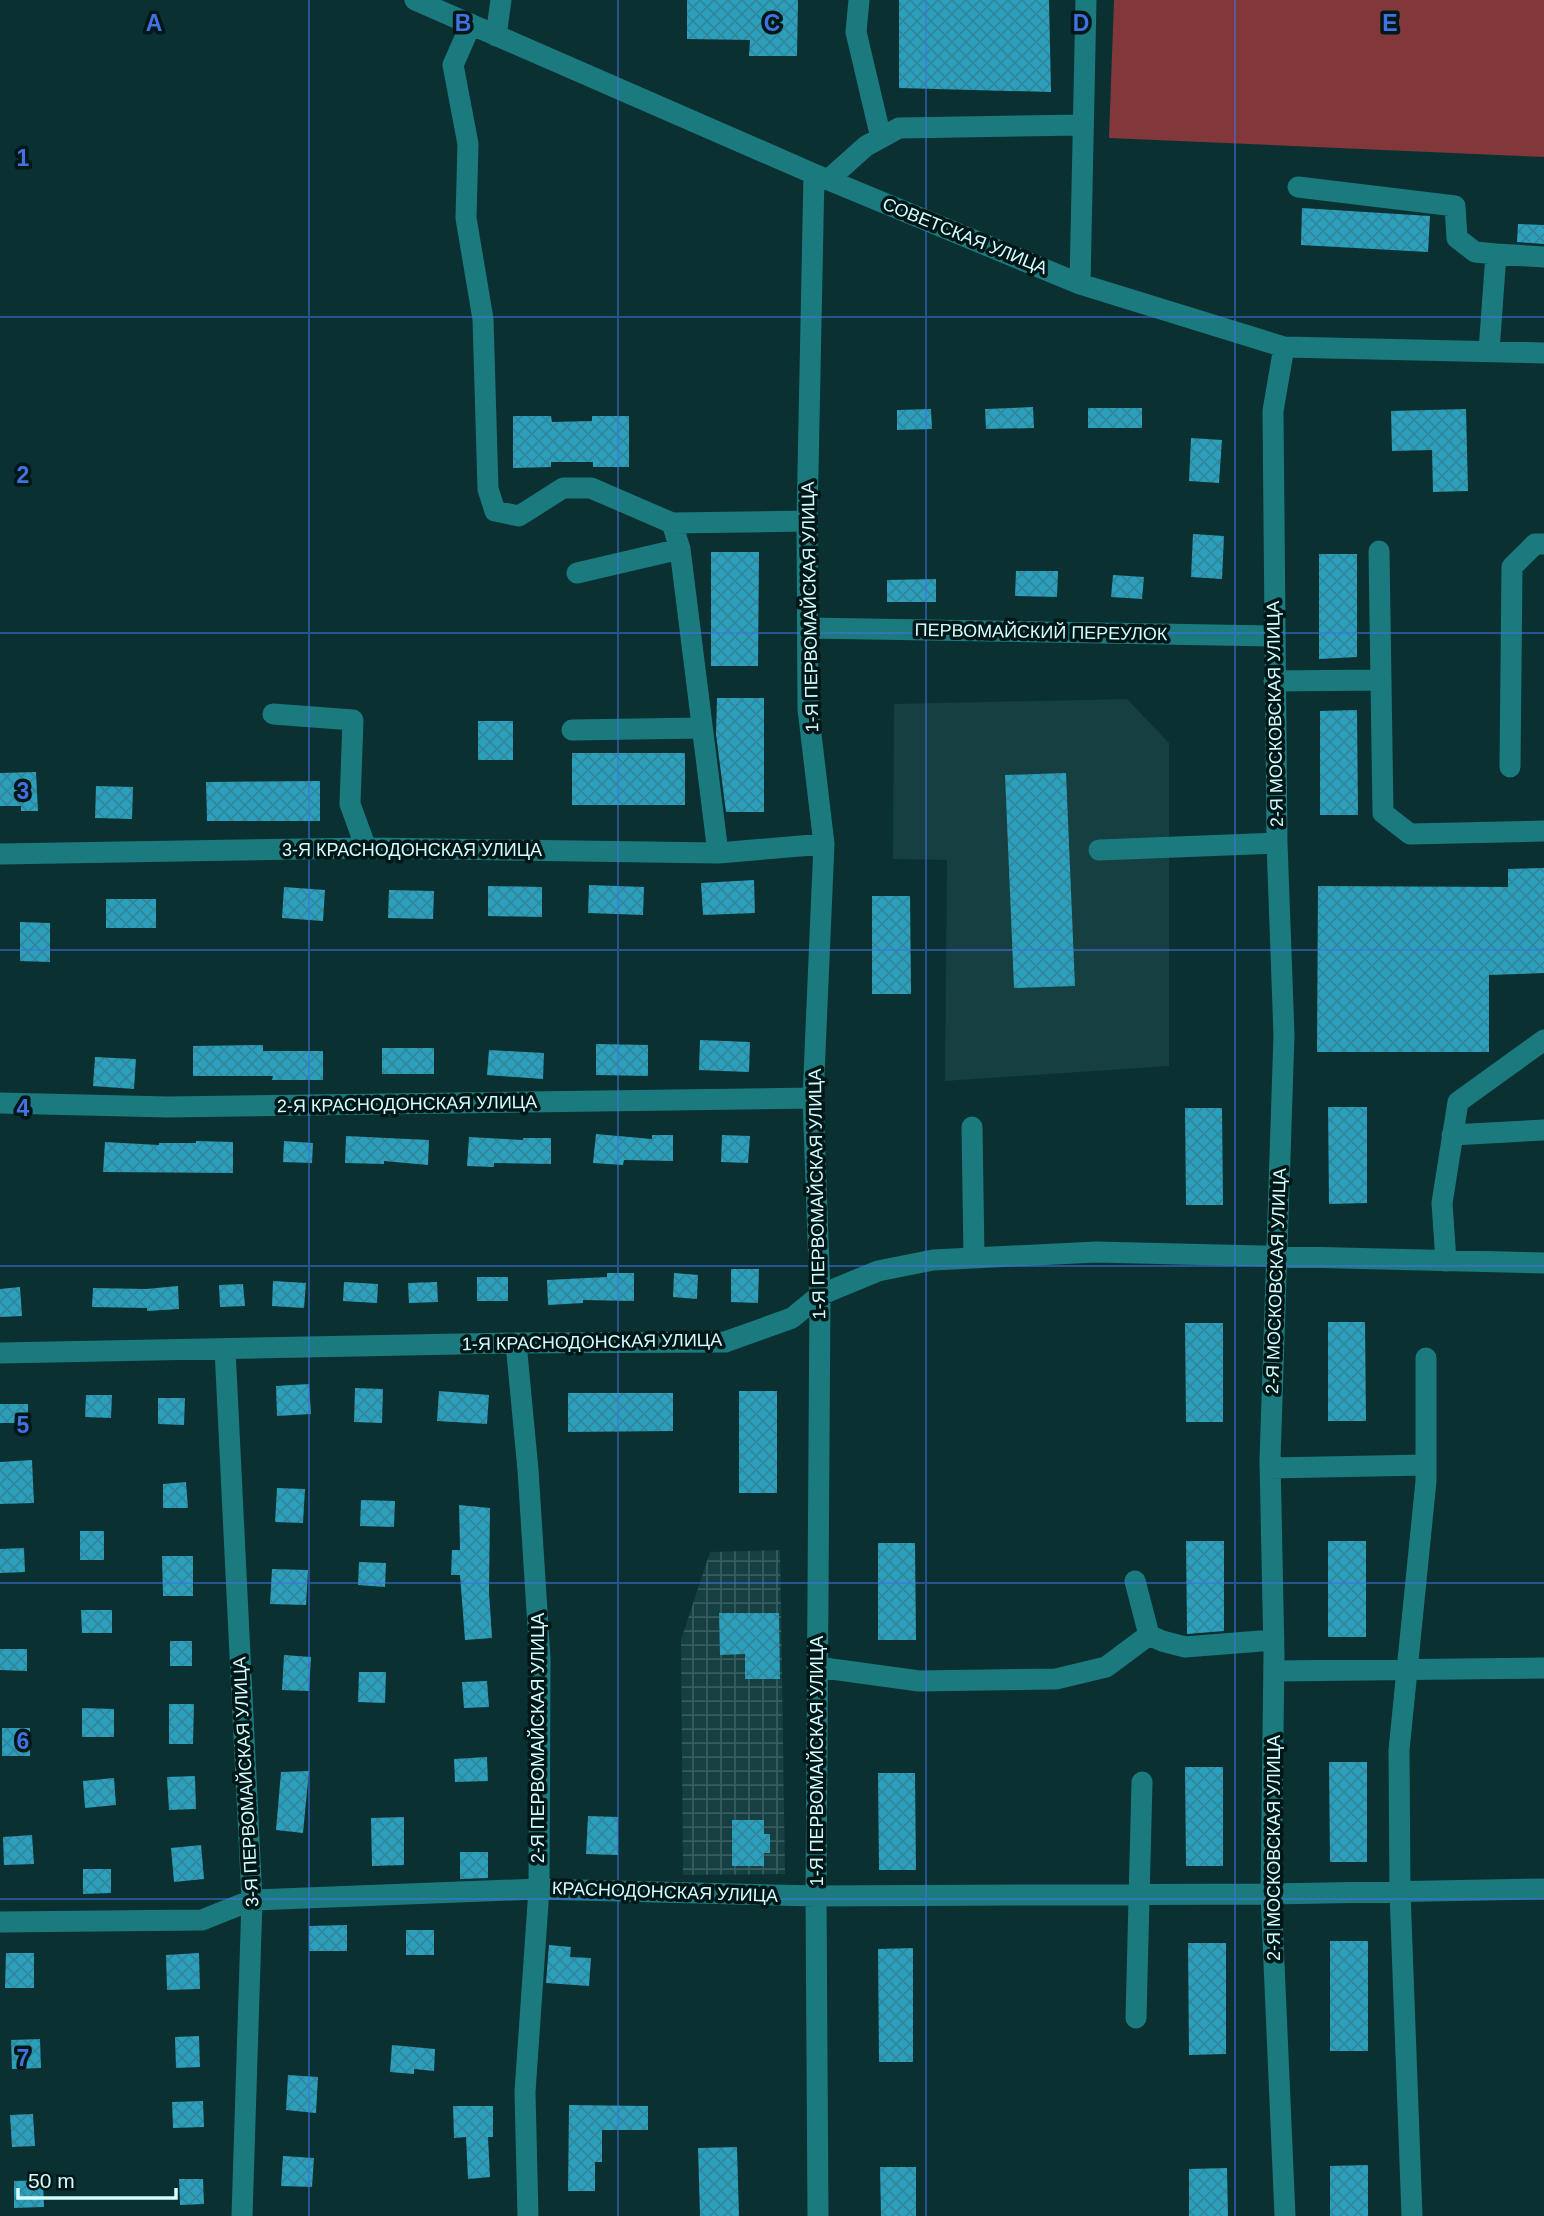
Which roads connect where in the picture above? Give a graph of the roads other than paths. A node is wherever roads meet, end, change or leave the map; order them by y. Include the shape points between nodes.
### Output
1 (415, 0) edge
2 (501, 0) edge
3 (859, 0) edge
4 (1086, 0) edge
5 (438, 5) edge
6 (471, 24) junction
7 (496, 36) junction
8 (1083, 125) junction
9 (881, 138) junction
10 (821, 177) junction
11 (1298, 187) dead end
12 (1496, 254) junction
13 (1544, 257) edge
14 (1080, 284) junction
15 (1284, 347) junction
16 (1489, 351) junction
17 (1544, 352) edge
18 (807, 521) junction
19 (672, 523) junction
20 (1544, 544) edge
21 (680, 550) junction
22 (1380, 551) dead end
23 (577, 573) dead end
24 (808, 628) junction
25 (1274, 636) junction
26 (1381, 680) junction
27 (1275, 681) junction
28 (273, 714) dead end
29 (701, 728) junction
30 (572, 730) dead end
31 (1510, 767) dead end
32 (1544, 831) edge
33 (1277, 843) junction
34 (824, 844) junction
35 (366, 848) junction
36 (1099, 850) dead end
37 (718, 853) junction
38 (0, 854) edge
39 (1544, 1040) edge
40 (813, 1098) junction
41 (0, 1103) edge
42 (972, 1127) dead end
43 (1544, 1130) edge
44 (1452, 1135) junction
45 (1278, 1257) junction
46 (974, 1258) junction
47 (1446, 1261) junction
48 (1544, 1263) edge
49 (820, 1295) junction
50 (516, 1343) junction
51 (225, 1349) junction
52 (0, 1353) edge
53 (1426, 1358) dead end
54 (1426, 1465) junction
55 (1270, 1468) junction
56 (1135, 1581) dead end
57 (1149, 1634) junction
58 (1274, 1640) junction
59 (817, 1667) junction
60 (1544, 1668) edge
61 (1407, 1670) junction
62 (1274, 1671) junction
63 (1142, 1782) dead end
64 (539, 1889) junction
65 (1544, 1889) edge
66 (1400, 1892) junction
67 (1271, 1894) junction
68 (1139, 1895) junction
69 (816, 1896) junction
70 (252, 1900) junction
71 (0, 1923) edge
72 (1136, 2018) dead end
73 (242, 2216) edge
74 (528, 2216) edge
75 (818, 2216) edge
76 (1284, 2216) edge
77 (1412, 2216) edge

1 - 5 street, СОВЕТСКАЯ УЛИЦА
2 - 7 street
3 - 9 street via 856,32
4 - 8 street
5 - 6 street, СОВЕТСКАЯ УЛИЦА
6 - 7 street, СОВЕТСКАЯ УЛИЦА
6 - 19 street via 453,65 468,144 466,218 483,318 488,489 495,511 519,516 563,488 592,488
7 - 10 street, СОВЕТСКАЯ УЛИЦА
8 - 9 street via 899,128
8 - 14 street
9 - 10 street
10 - 14 street, СОВЕТСКАЯ УЛИЦА
10 - 18 street, 1-Я ПЕРВОМАЙСКАЯ УЛИЦА
11 - 12 street via 1455,206 1457,238 1475,253
12 - 13 street
12 - 16 street
14 - 15 street, СОВЕТСКАЯ УЛИЦА
15 - 16 street, СОВЕТСКАЯ УЛИЦА
15 - 25 street, 2-Я МОСКОВСКАЯ УЛИЦА via 1273,411
16 - 17 street, СОВЕТСКАЯ УЛИЦА
18 - 19 street
18 - 24 street, 1-Я ПЕРВОМАЙСКАЯ УЛИЦА
19 - 21 street
20 - 31 street via 1535,544 1512,567
21 - 23 street
21 - 29 street
22 - 26 street
24 - 25 street, ПЕРВОМАЙСКИЙ ПЕРЕУЛОК
24 - 34 street, 1-Я ПЕРВОМАЙСКАЯ УЛИЦА via 808,709
25 - 27 street, 2-Я МОСКОВСКАЯ УЛИЦА
26 - 27 street
26 - 32 street via 1383,813 1410,834
27 - 33 street, 2-Я МОСКОВСКАЯ УЛИЦА
28 - 35 street via 353,720 350,804
29 - 30 street
29 - 37 street
33 - 36 street
33 - 45 street, 2-Я МОСКОВСКАЯ УЛИЦА via 1284,1035
34 - 37 street, 3-Я КРАСНОДОНСКАЯ УЛИЦА
34 - 40 street, 1-Я ПЕРВОМАЙСКАЯ УЛИЦА
35 - 37 street, 3-Я КРАСНОДОНСКАЯ УЛИЦА
35 - 38 street, 3-Я КРАСНОДОНСКАЯ УЛИЦА
39 - 44 street via 1458,1102
40 - 41 street, 2-Я КРАСНОДОНСКАЯ УЛИЦА via 168,1107
40 - 49 street, 1-Я ПЕРВОМАЙСКАЯ УЛИЦА
42 - 46 street
43 - 44 street
44 - 47 street via 1442,1203
45 - 46 street, 1-Я КРАСНОДОНСКАЯ УЛИЦА via 1096,1252
45 - 47 street, 1-Я КРАСНОДОНСКАЯ УЛИЦА
45 - 55 street, 2-Я МОСКОВСКАЯ УЛИЦА
46 - 49 street, 1-Я КРАСНОДОНСКАЯ УЛИЦА via 878,1271
47 - 48 street, 1-Я КРАСНОДОНСКАЯ УЛИЦА
49 - 50 street, 1-Я КРАСНОДОНСКАЯ УЛИЦА via 792,1318 725,1342
49 - 59 street, 1-Я ПЕРВОМАЙСКАЯ УЛИЦА
50 - 51 street, 1-Я КРАСНОДОНСКАЯ УЛИЦА
50 - 64 street, 2-Я ПЕРВОМАЙСКАЯ УЛИЦА via 540,1658
51 - 52 street, 1-Я КРАСНОДОНСКАЯ УЛИЦА
51 - 70 street, 3-Я ПЕРВОМАЙСКАЯ УЛИЦА
53 - 54 street
54 - 55 street
54 - 61 street
55 - 58 street, 2-Я МОСКОВСКАЯ УЛИЦА
56 - 57 street
57 - 58 street via 1185,1647
57 - 59 street via 1106,1667 1056,1679 919,1681
58 - 62 street, 2-Я МОСКОВСКАЯ УЛИЦА
59 - 69 street, 1-Я ПЕРВОМАЙСКАЯ УЛИЦА
60 - 61 street
61 - 62 street
61 - 66 street via 1399,1750
62 - 67 street, 2-Я МОСКОВСКАЯ УЛИЦА
63 - 68 street
64 - 69 street, КРАСНОДОНСКАЯ УЛИЦА
64 - 70 street, КРАСНОДОНСКАЯ УЛИЦА
64 - 74 street, 2-Я ПЕРВОМАЙСКАЯ УЛИЦА via 525,2092
65 - 66 street, КРАСНОДОНСКАЯ УЛИЦА
66 - 67 street, КРАСНОДОНСКАЯ УЛИЦА
66 - 77 street
67 - 68 street, КРАСНОДОНСКАЯ УЛИЦА
67 - 76 street, 2-Я МОСКОВСКАЯ УЛИЦА
68 - 69 street, КРАСНОДОНСКАЯ УЛИЦА
68 - 72 street
69 - 75 street, 1-Я ПЕРВОМАЙСКАЯ УЛИЦА
70 - 71 street, КРАСНОДОНСКАЯ УЛИЦА via 202,1920
70 - 73 street, 3-Я ПЕРВОМАЙСКАЯ УЛИЦА

